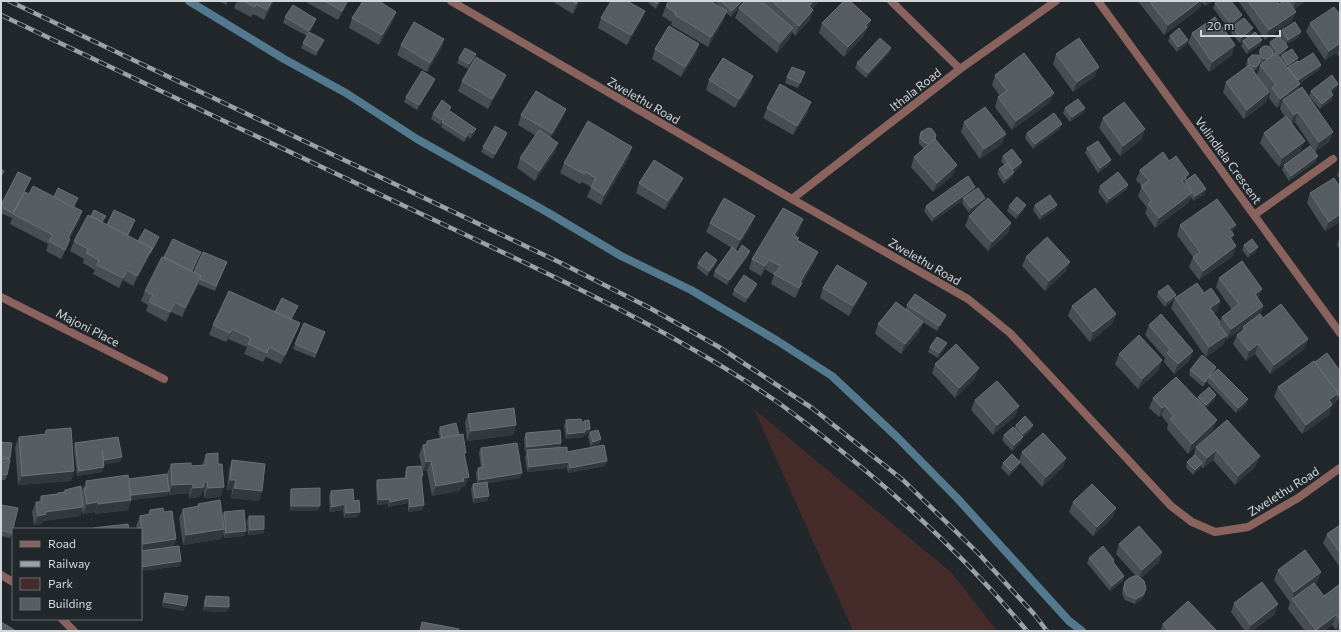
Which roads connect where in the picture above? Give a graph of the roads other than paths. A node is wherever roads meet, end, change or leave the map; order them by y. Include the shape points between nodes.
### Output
1 (451, 1) edge
2 (891, 1) edge
3 (1056, 1) edge
4 (1098, 1) edge
5 (960, 69) junction
6 (1333, 159) dead end
7 (792, 200) junction
8 (1254, 215) junction
9 (1, 297) edge
10 (1340, 333) edge
11 (164, 379) dead end
12 (1340, 468) edge
13 (1, 575) edge
14 (12, 581) edge
15 (63, 620) edge
16 (74, 631) edge

1 - 7 street, Zwelethu Road
2 - 5 street
3 - 5 street, Ithala Road
4 - 8 street, Vulindlela Crescent
5 - 7 street, Ithala Road
6 - 8 street
7 - 12 street, Zwelethu Road via 968,299 990,316 1010,333 1171,506 1192,522 1214,532 1248,527 1298,498
8 - 10 street, Vulindlela Crescent
9 - 11 street, Majoni Place
13 - 14 street
15 - 16 street

